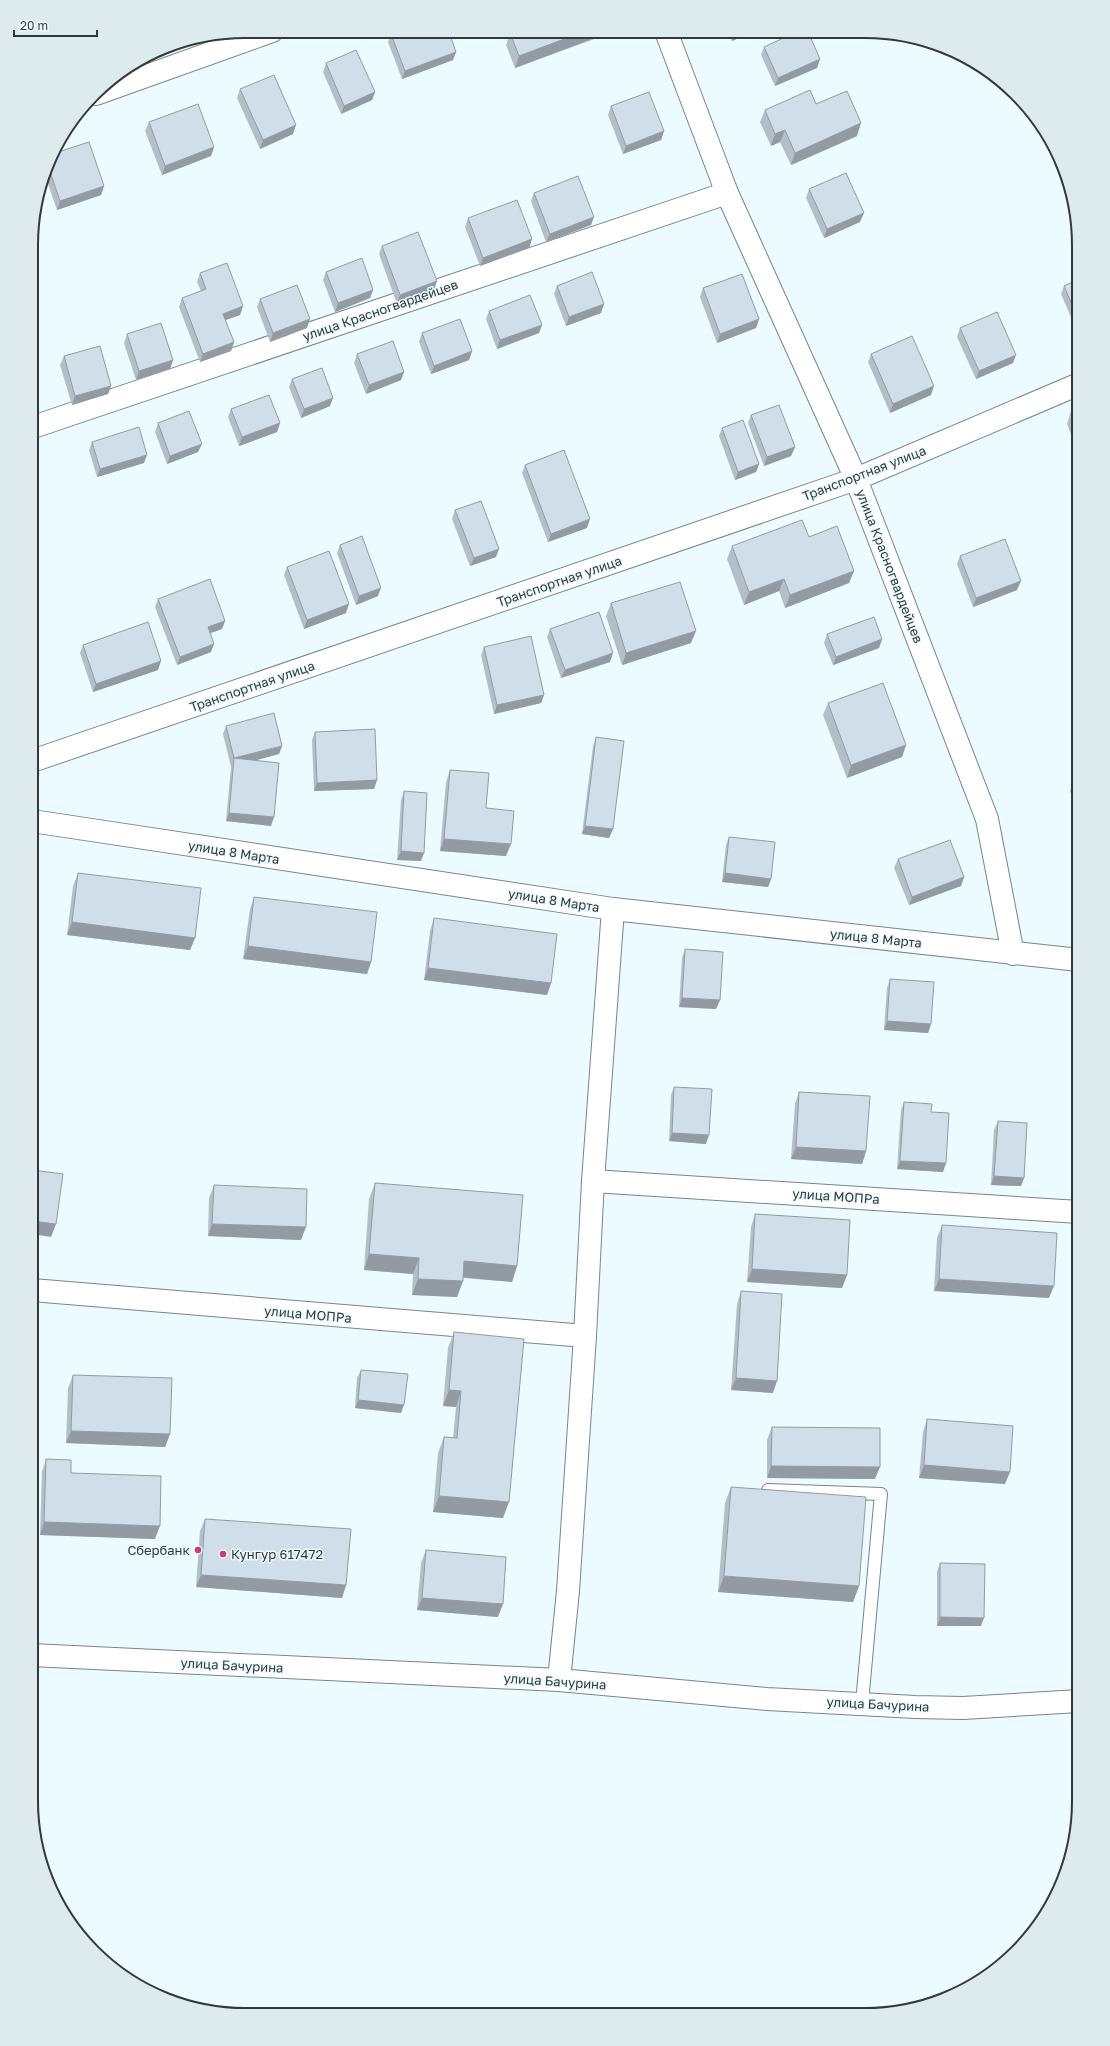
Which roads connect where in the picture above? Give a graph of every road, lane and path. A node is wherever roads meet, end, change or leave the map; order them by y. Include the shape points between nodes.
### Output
1 (252, 38) edge
2 (669, 38) edge
3 (107, 90) edge
4 (727, 192) junction
5 (1072, 387) edge
6 (38, 424) edge
7 (856, 479) junction
8 (38, 759) edge
9 (38, 822) edge
10 (613, 909) junction
11 (1013, 954) junction
12 (1072, 959) edge
13 (593, 1181) junction
14 (1072, 1212) edge
15 (38, 1290) edge
16 (585, 1336) junction
17 (768, 1490) edge
18 (38, 1655) edge
19 (560, 1680) junction
20 (1072, 1701) edge
21 (862, 1703) junction

1 - 3 street
2 - 4 street, улица Красногвардейцев
4 - 6 street, улица Красногвардейцев
4 - 7 street, улица Красногвардейцев
5 - 7 street, Транспортная улица
7 - 8 street, Транспортная улица
7 - 11 street, улица Красногвардейцев via 987,819
9 - 10 street, улица 8 Марта
10 - 11 street, улица 8 Марта
10 - 13 street
11 - 12 street, улица 8 Марта
13 - 14 street, улица МОПРа
13 - 16 street
15 - 16 street, улица МОПРа
16 - 19 street
17 - 21 lane via 881,1494
18 - 19 street, улица Бачурина
19 - 21 street, улица Бачурина via 767,1698
20 - 21 street, улица Бачурина via 963,1708

